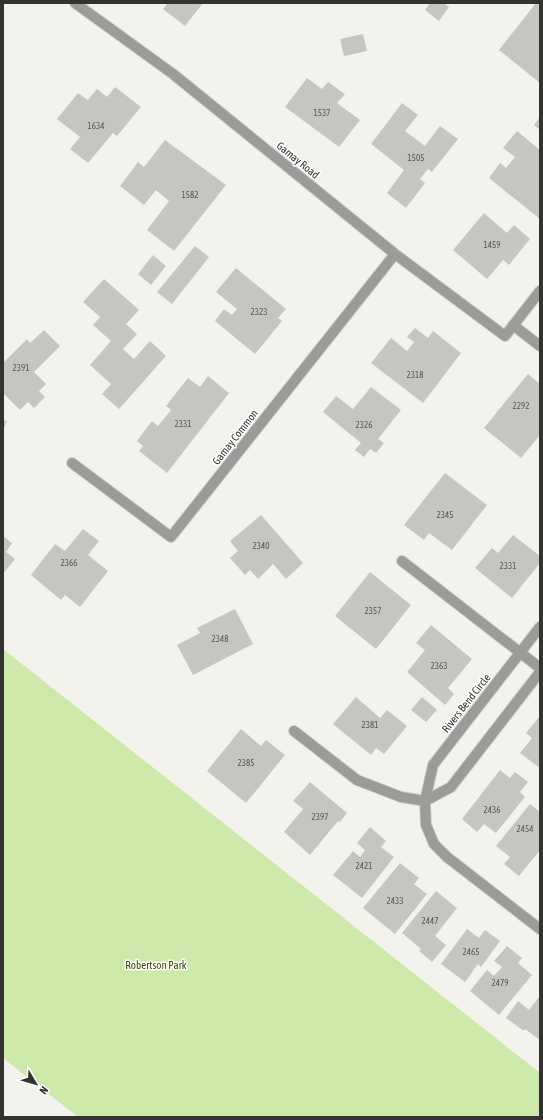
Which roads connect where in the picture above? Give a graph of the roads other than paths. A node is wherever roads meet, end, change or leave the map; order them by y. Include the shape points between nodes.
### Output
1 (75, 3) edge
2 (395, 254) junction
3 (540, 291) edge
4 (513, 325) junction
5 (540, 346) edge
6 (72, 463) dead end
7 (402, 561) dead end
8 (540, 627) edge
9 (520, 652) junction
10 (540, 668) edge
11 (540, 672) edge
12 (294, 731) dead end
13 (426, 801) junction
14 (540, 929) edge

1 - 2 street, Gamay Road via 173,74
2 - 4 street, Gamay Road via 505,336
2 - 6 street, Gamay Common via 171,537
3 - 4 street
4 - 5 street
7 - 9 street
8 - 9 street, Rivers Bend Circle
9 - 10 street
9 - 13 street, Rivers Bend Circle via 434,765
11 - 13 street via 451,787
12 - 13 street via 357,780 401,797
13 - 14 street, Rivers Bend Circle via 426,825 434,844 447,857

